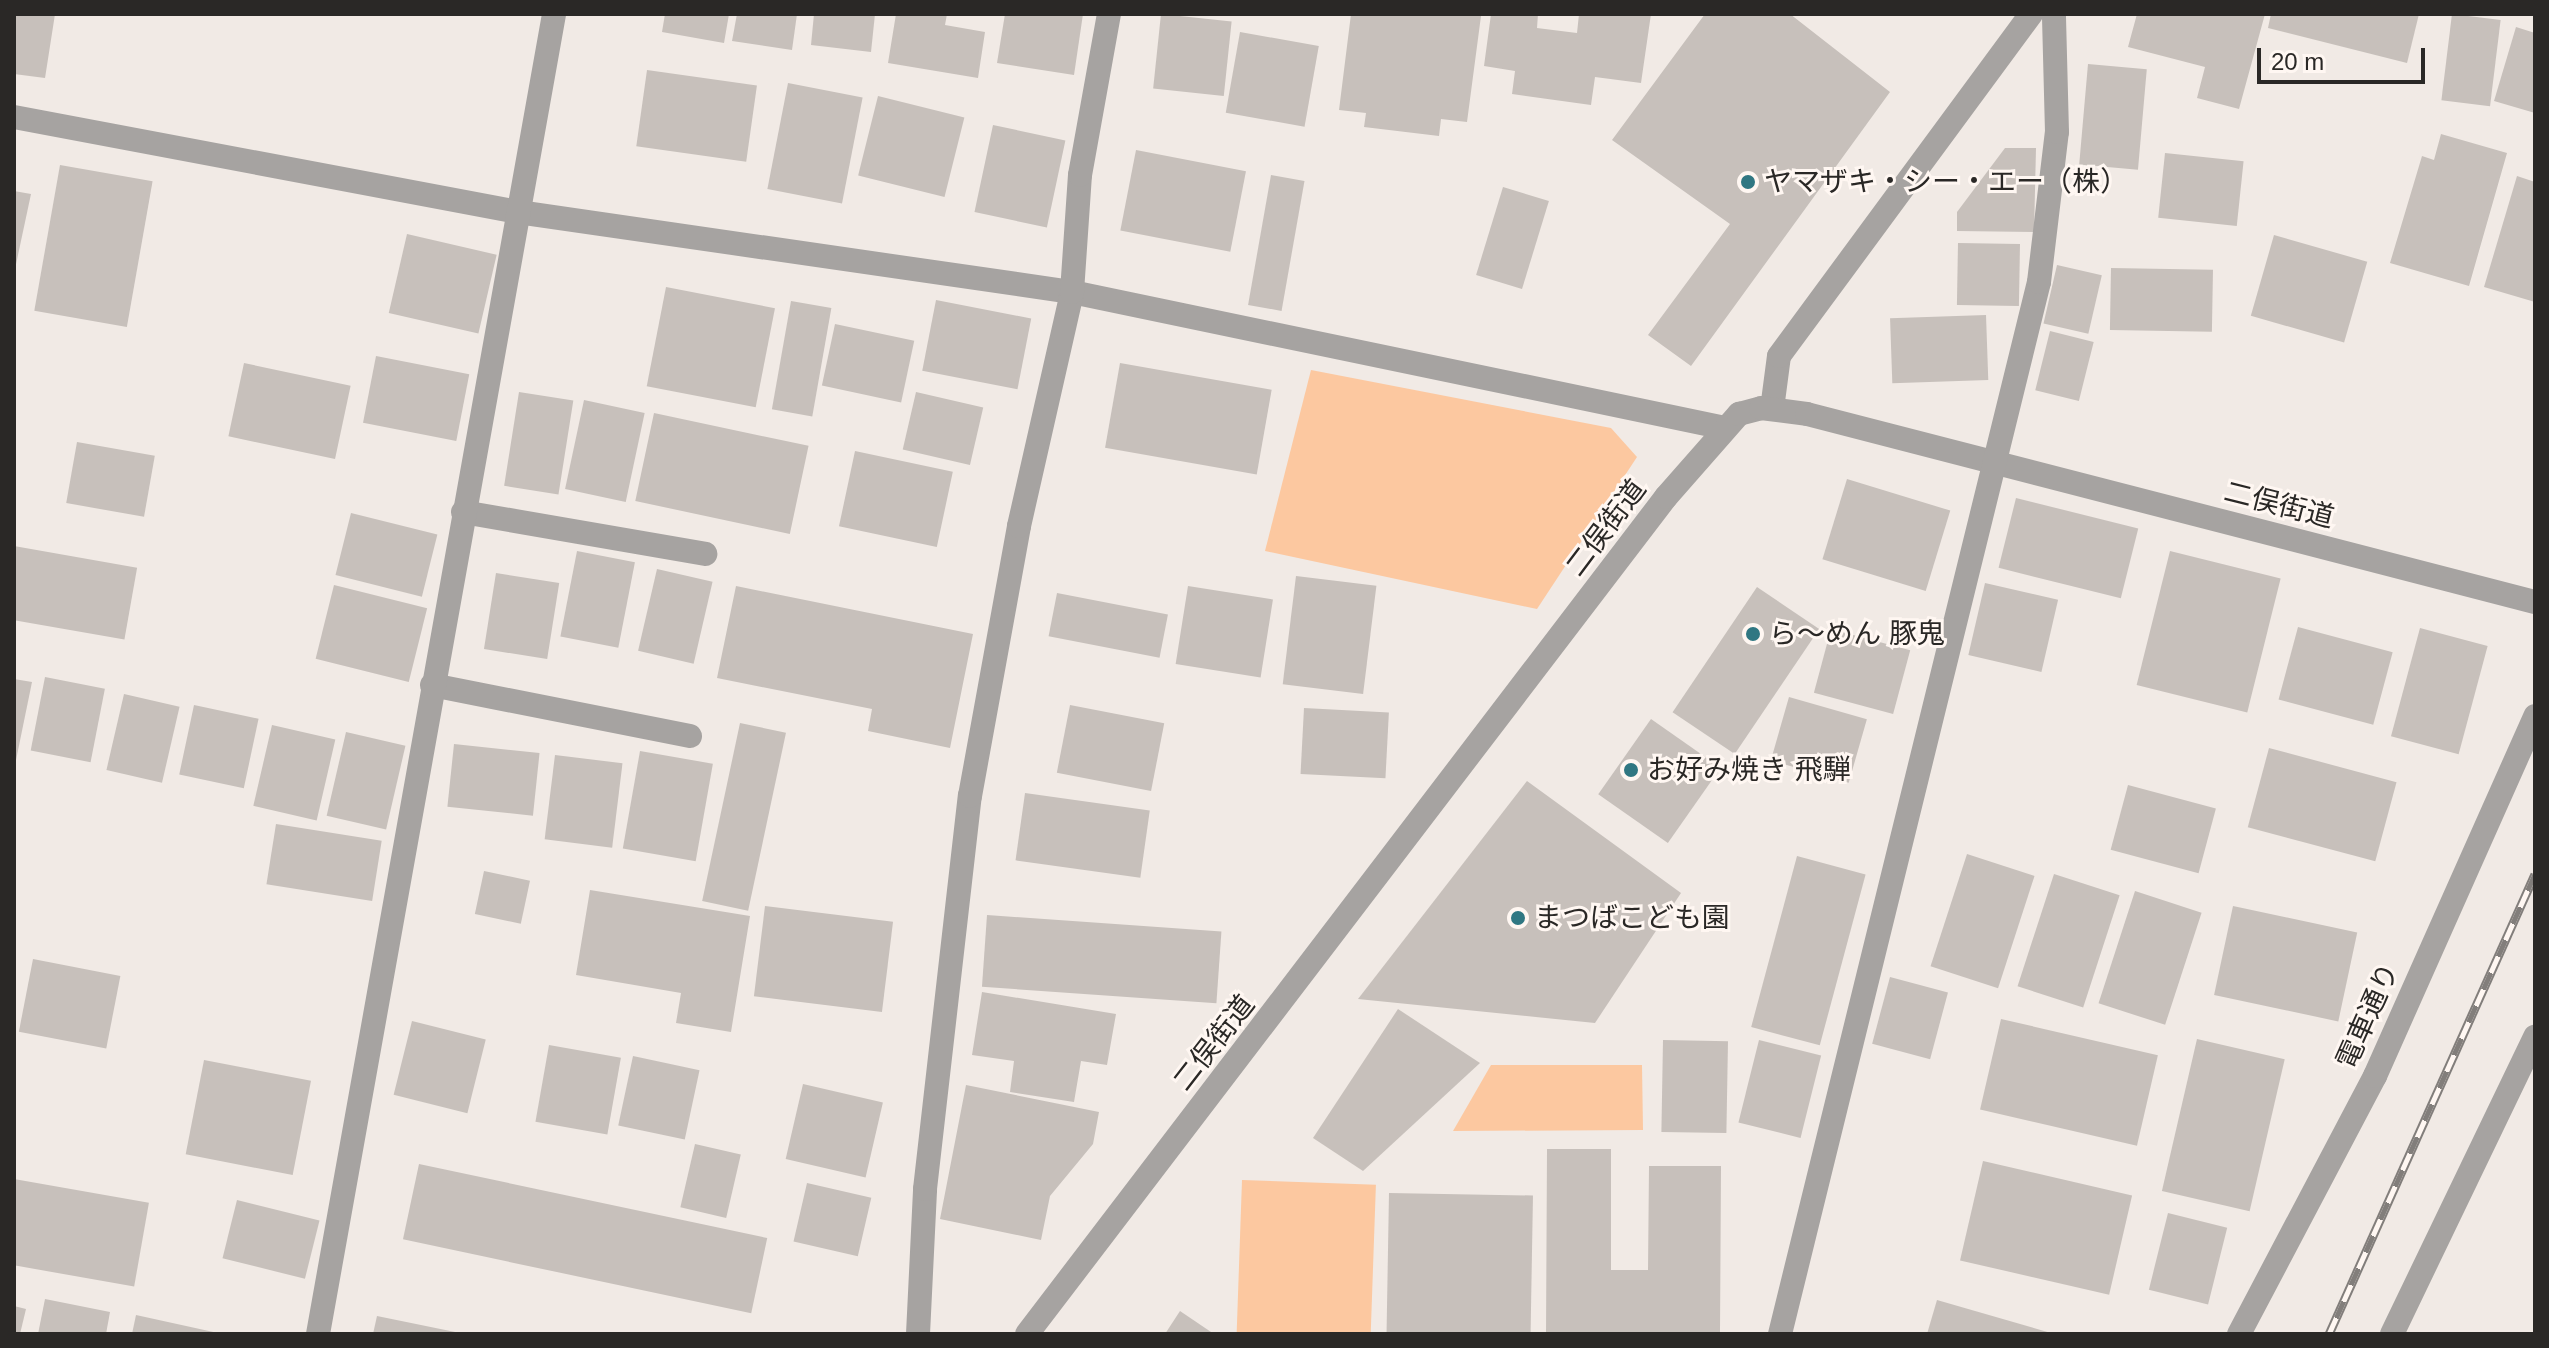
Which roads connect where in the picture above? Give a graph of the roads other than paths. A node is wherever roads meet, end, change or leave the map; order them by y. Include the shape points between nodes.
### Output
1 (554, 14) edge
2 (1109, 14) edge
3 (2031, 14) edge
4 (2054, 14) edge
5 (14, 117) edge
6 (518, 212) junction
7 (1072, 292) junction
8 (1772, 409) junction
9 (1725, 428) junction
10 (1994, 462) junction
11 (463, 512) junction
12 (705, 554) dead end
13 (2535, 602) edge
14 (432, 685) junction
15 (2535, 716) edge
16 (690, 736) dead end
17 (2535, 1037) edge
18 (318, 1334) edge
19 (918, 1334) edge
20 (1027, 1334) edge
21 (1780, 1334) edge
22 (2239, 1334) edge
23 (2392, 1334) edge

1 - 6 street
2 - 7 street via 1080,175
3 - 8 street via 1779,356
4 - 10 street via 2057,132 2050,226
5 - 6 street
6 - 7 street
6 - 11 street
7 - 9 street
7 - 19 street via 1019,526 970,796 925,1189
8 - 9 street, 二俣街道 via 1749,410
8 - 10 street, 二俣街道
9 - 20 street, 二俣街道 via 1666,497
10 - 13 street, 二俣街道
10 - 21 street
11 - 12 street
11 - 14 street
14 - 16 street
14 - 18 street
15 - 22 street, 電車通り via 2375,1076
17 - 23 street

